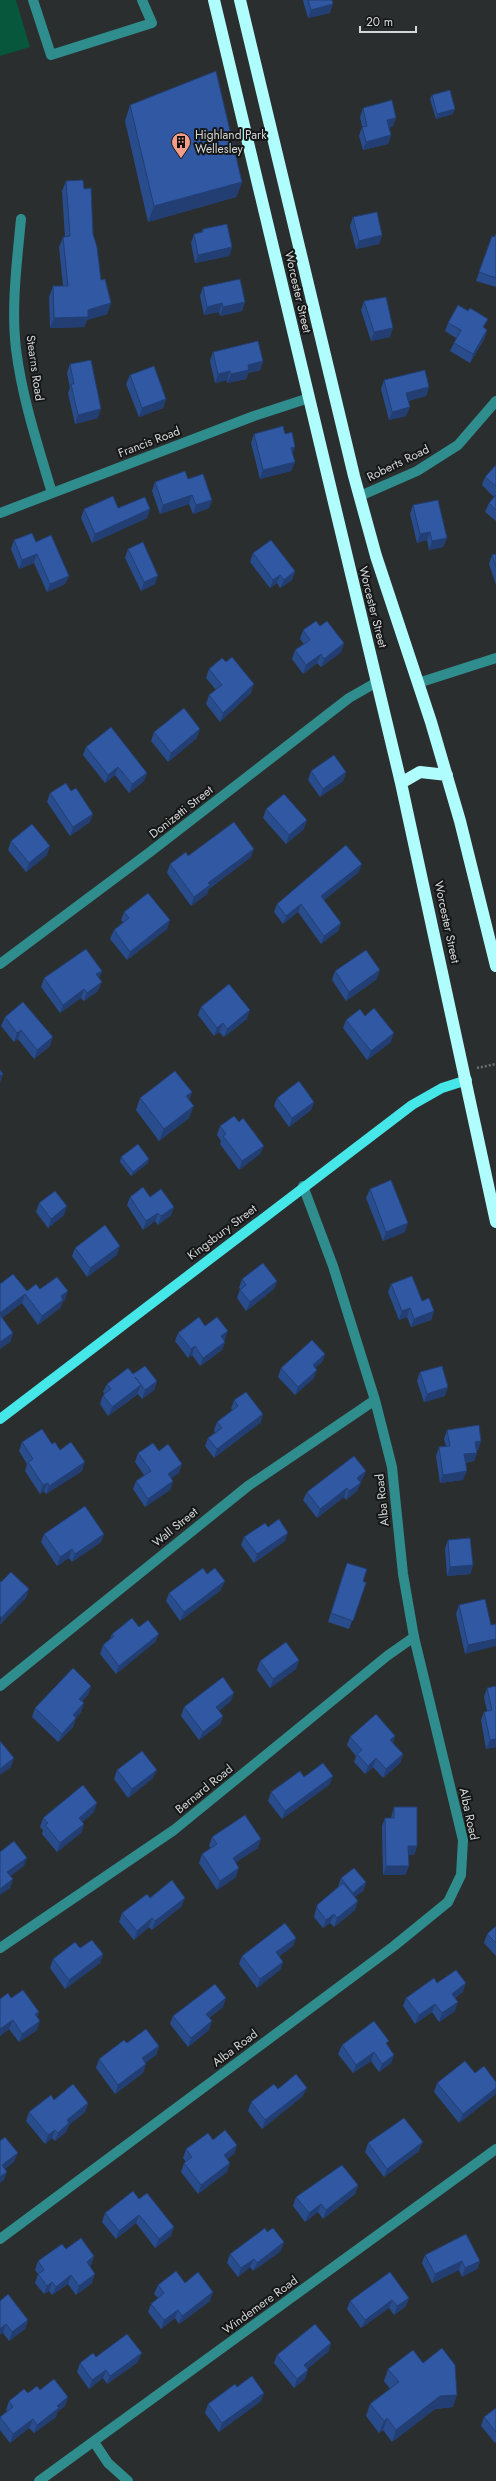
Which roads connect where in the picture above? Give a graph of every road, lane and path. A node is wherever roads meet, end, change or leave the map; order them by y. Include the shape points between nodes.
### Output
1 (34, 0) edge
2 (142, 0) edge
3 (214, 0) edge
4 (240, 0) edge
5 (21, 219) dead end
6 (309, 398) junction
7 (496, 401) edge
8 (52, 493) junction
9 (360, 496) junction
10 (0, 513) edge
11 (496, 658) edge
12 (377, 682) junction
13 (418, 683) junction
14 (447, 775) junction
15 (401, 783) junction
16 (0, 964) edge
17 (496, 966) edge
18 (496, 1064) edge
19 (476, 1068) dead end
20 (467, 1080) junction
21 (303, 1186) junction
22 (496, 1222) edge
23 (375, 1400) junction
24 (0, 1419) edge
25 (414, 1637) junction
26 (0, 1686) edge
27 (0, 1948) edge
28 (496, 2149) edge
29 (0, 2239) edge
30 (94, 2442) junction
31 (39, 2481) edge
32 (128, 2481) edge

1 - 2 street via 51,56 152,23
3 - 6 highway, Worcester Street
4 - 9 highway, Worcester Street
5 - 8 street, Stearns Road via 16,272 16,348 29,418
6 - 8 street, Francis Road via 254,416
6 - 12 highway, Worcester Street
7 - 9 street, Roberts Road via 458,445 417,471
8 - 10 street, Francis Road
9 - 13 highway, Worcester Street via 376,556
11 - 13 street
12 - 15 highway, Worcester Street
12 - 16 street, Donizetti Street via 349,698
13 - 14 highway, Worcester Street
14 - 15 highway via 420,772
14 - 17 highway, Worcester Street
15 - 20 highway, Worcester Street
18 - 19 path
20 - 21 main road, Kingsbury Street via 442,1088 419,1100
20 - 22 highway, Worcester Street
21 - 23 street, Alba Road via 333,1266
21 - 24 main road, Kingsbury Street
23 - 25 street, Alba Road via 392,1467 403,1574
23 - 26 street, Wall Street via 248,1486
25 - 27 street, Bernard Road via 174,1830
25 - 29 street, Alba Road via 463,1840 462,1875 448,1902 394,1946
28 - 30 street, Windemere Road
30 - 31 street, Windemere Road
30 - 32 street via 108,2463

